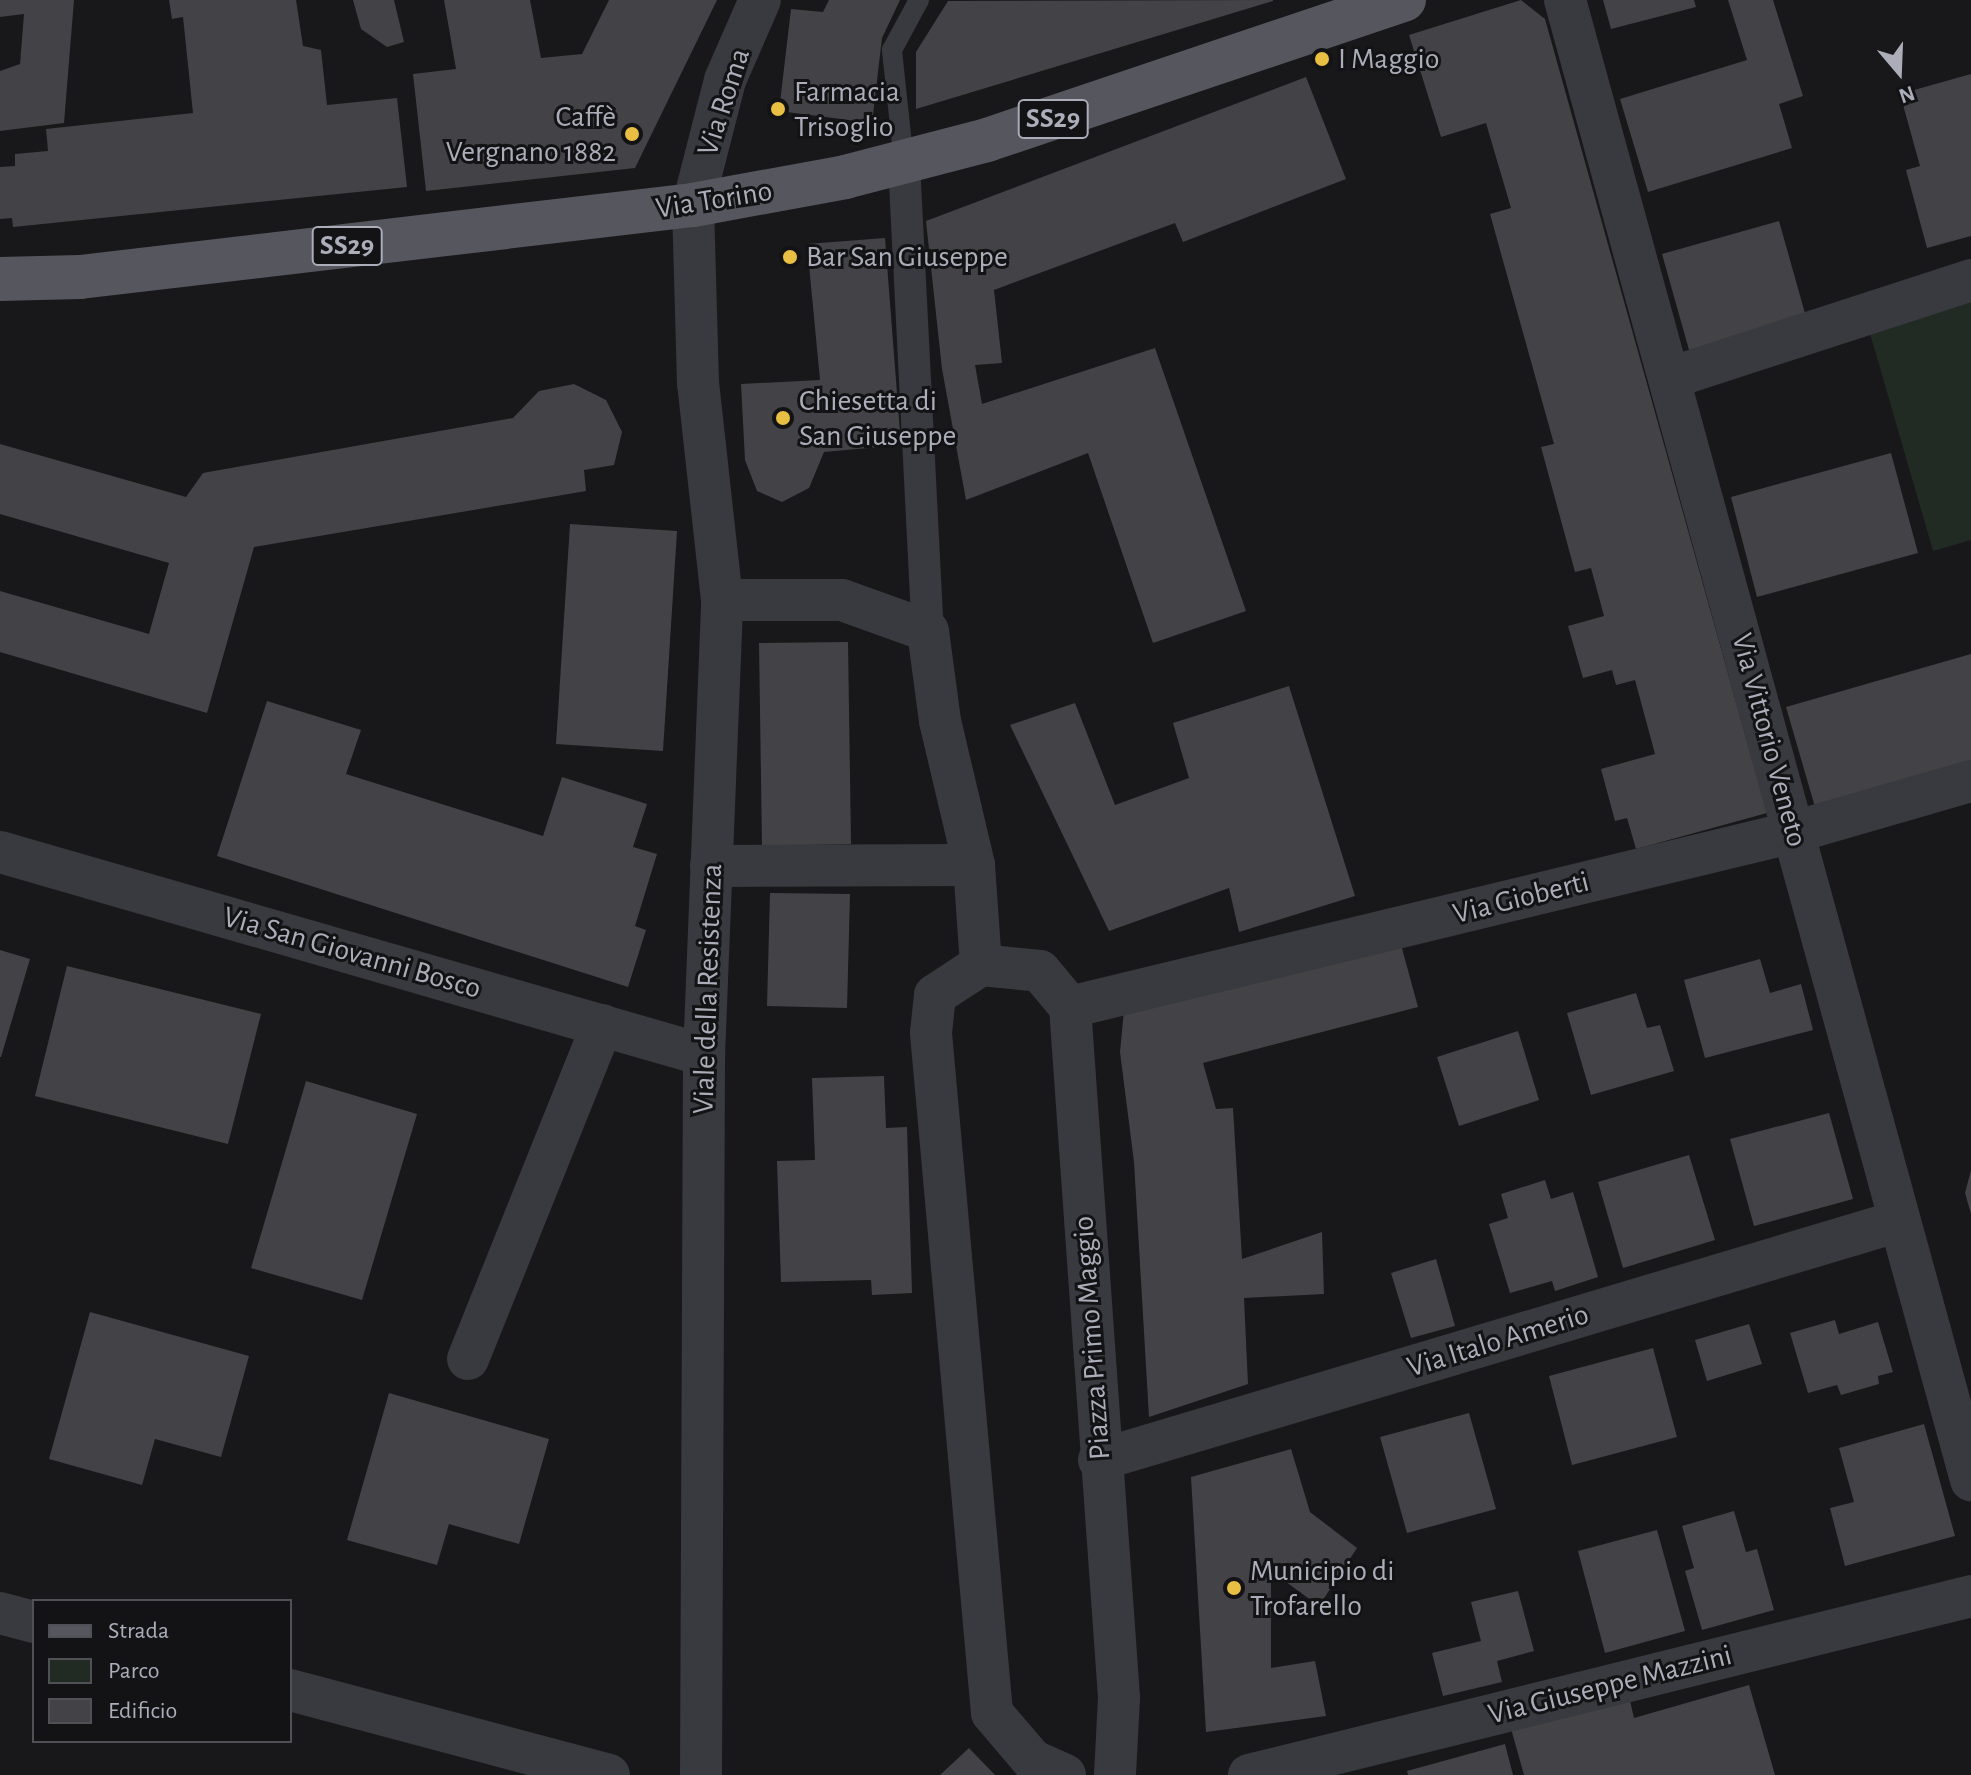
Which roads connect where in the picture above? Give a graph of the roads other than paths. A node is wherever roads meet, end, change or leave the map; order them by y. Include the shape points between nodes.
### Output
1 (760, 0) edge
2 (919, 0) edge
3 (1404, 0) edge
4 (1565, 0) edge
5 (904, 163) junction
6 (693, 205) junction
7 (0, 279) edge
8 (1971, 280) edge
9 (1670, 378) junction
10 (722, 600) junction
11 (928, 631) junction
12 (1971, 781) edge
13 (1794, 832) junction
14 (0, 852) edge
15 (974, 865) junction
16 (711, 866) junction
17 (981, 965) junction
18 (1070, 1007) junction
19 (602, 1025) junction
20 (704, 1055) junction
21 (1896, 1222) junction
22 (468, 1359) dead end
23 (1099, 1460) junction
24 (1971, 1480) edge
25 (1971, 1596) edge
26 (0, 1613) edge
27 (32, 1621) edge
28 (292, 1691) edge
29 (609, 1775) edge
30 (701, 1775) edge
31 (1065, 1775) edge
32 (1115, 1775) edge
33 (1249, 1775) edge

1 - 6 street, Via Roma via 725,80
2 - 5 lane via 892,50
3 - 5 main road, Via Torino / SS29 via 1305,37
4 - 9 street, Via Vittorio Veneto
5 - 6 main road, Via Torino / SS29
5 - 11 street
6 - 7 main road, Via Torino / SS29 via 80,277
6 - 10 street, Viale della Resistenza via 698,384
8 - 9 street
9 - 13 street, Via Vittorio Veneto
10 - 11 street via 842,600
10 - 16 street, Viale della Resistenza
11 - 15 street via 940,721
12 - 13 street, Via Gioberti
13 - 18 street, Via Gioberti
13 - 21 street, Via Vittorio Veneto
14 - 19 street, Via San Giovanni Bosco
15 - 16 street
15 - 17 street
16 - 20 street, Viale della Resistenza
17 - 18 street via 1040,971
17 - 31 street via 935,995 931,1033 992,1713 1033,1761
18 - 23 street, Piazza Primo Maggio
19 - 20 street, Via San Giovanni Bosco
19 - 22 street
20 - 30 street, Viale della Resistenza
21 - 23 street, Via Italo Amerio
21 - 24 street, Via Vittorio Veneto
23 - 32 street, Piazza Primo Maggio via 1119,1698
25 - 33 street, Via Giuseppe Mazzini
26 - 27 street
28 - 29 street

